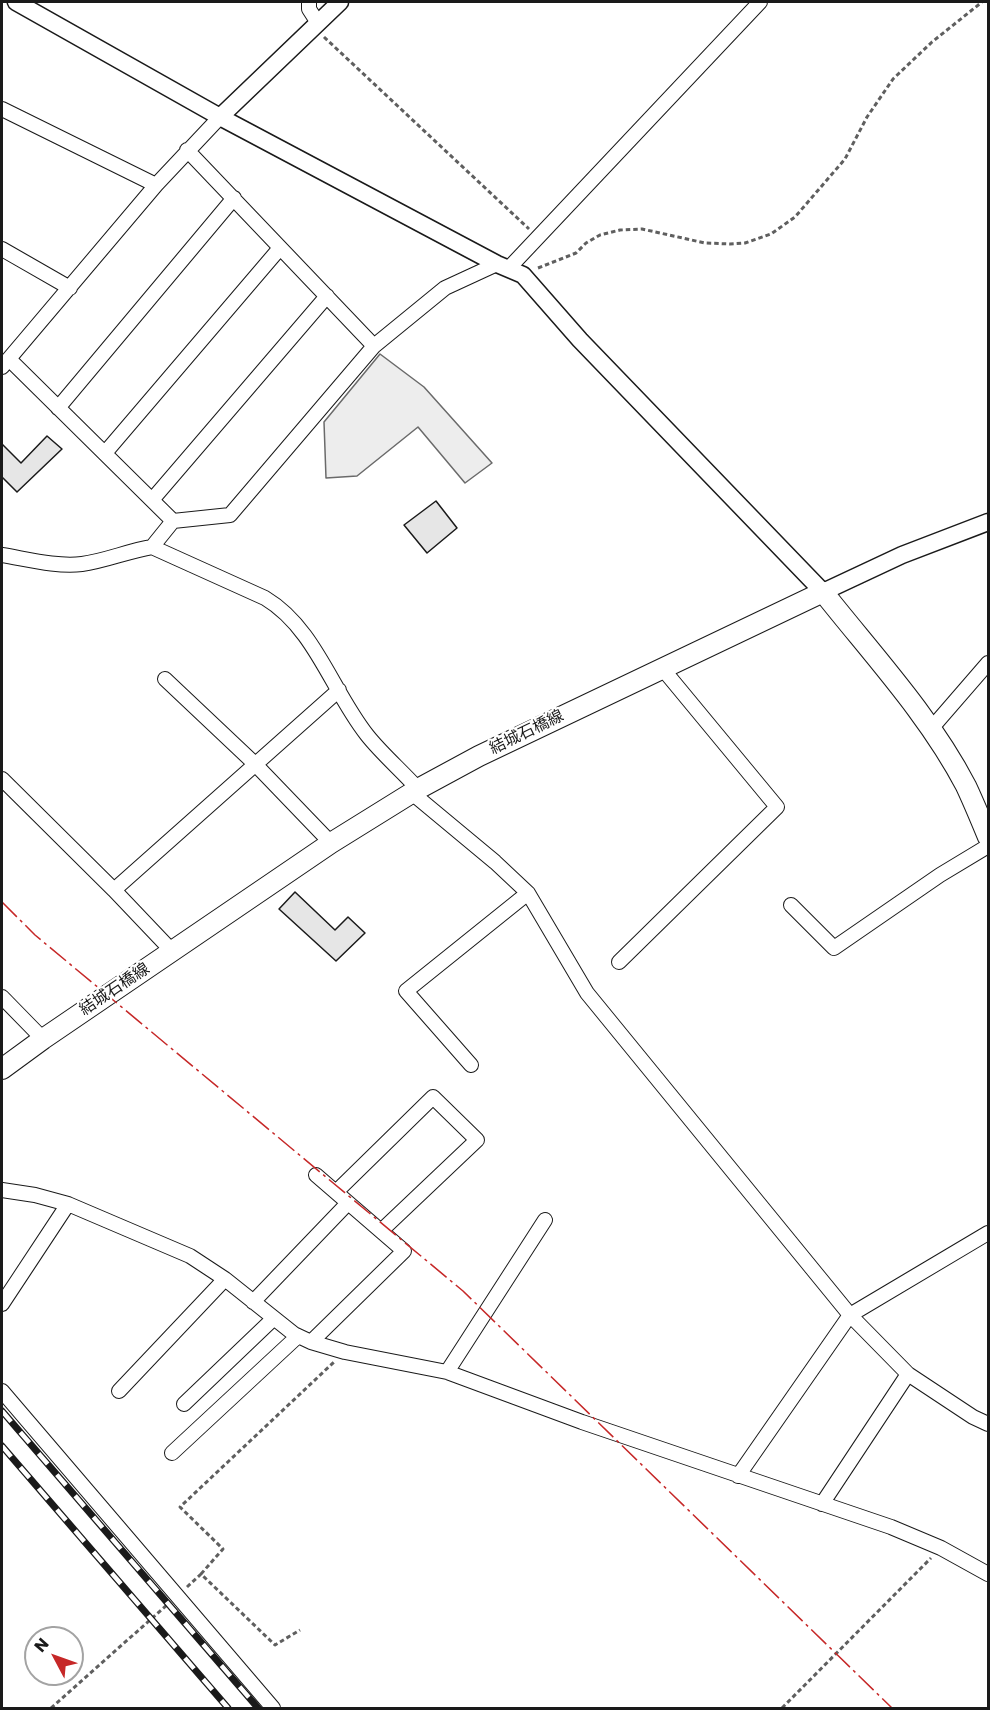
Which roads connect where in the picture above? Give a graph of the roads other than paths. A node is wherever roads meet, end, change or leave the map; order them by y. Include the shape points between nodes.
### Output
1 (16, 2) edge
2 (297, 2) edge
3 (340, 2) edge
4 (760, 2) edge
5 (313, 15) edge
6 (2, 109) edge
7 (220, 117) junction
8 (187, 150) junction
9 (156, 185) junction
10 (234, 198) junction
11 (280, 248) junction
12 (2, 249) edge
13 (509, 269) junction
14 (70, 288) junction
15 (327, 296) junction
16 (374, 346) junction
17 (5, 363) edge
18 (58, 408) junction
19 (105, 453) junction
20 (152, 500) junction
21 (173, 521) junction
22 (988, 522) edge
23 (152, 547) junction
24 (2, 555) edge
25 (823, 592) junction
26 (988, 663) edge
27 (662, 668) junction
28 (165, 679) dead end
29 (339, 690) junction
30 (930, 730) junction
31 (255, 764) junction
32 (2, 778) edge
33 (415, 791) junction
34 (988, 837) edge
35 (331, 843) junction
36 (988, 846) edge
37 (114, 890) junction
38 (528, 893) junction
39 (791, 905) dead end
40 (172, 951) junction
41 (619, 962) dead end
42 (2, 997) edge
43 (43, 1039) junction
44 (471, 1065) dead end
45 (2, 1070) edge
46 (316, 1175) dead end
47 (2, 1190) edge
48 (336, 1192) junction
49 (348, 1203) junction
50 (68, 1204) junction
51 (545, 1220) dead end
52 (381, 1231) junction
53 (988, 1233) edge
54 (225, 1279) junction
55 (253, 1302) junction
56 (2, 1304) edge
57 (850, 1315) junction
58 (273, 1318) junction
59 (298, 1336) junction
60 (311, 1342) junction
61 (447, 1372) junction
62 (908, 1374) junction
63 (2, 1391) edge
64 (119, 1391) dead end
65 (184, 1404) dead end
66 (988, 1424) edge
67 (172, 1453) dead end
68 (738, 1476) junction
69 (822, 1504) junction
70 (988, 1574) edge
71 (273, 1708) edge

1 - 7 street
2 - 5 street
3 - 5 street
4 - 13 street
5 - 7 street
6 - 9 street
7 - 8 street
7 - 13 street
8 - 9 street
8 - 10 street
9 - 14 street
10 - 11 street
10 - 18 street
11 - 15 street
11 - 19 street
12 - 14 street
13 - 16 street via 445,288
13 - 25 street
14 - 17 street
15 - 16 street
15 - 20 street
16 - 21 street via 230,515
17 - 18 street
18 - 19 street
19 - 20 street
20 - 21 street
21 - 23 street
22 - 25 street via 902,555
23 - 24 street via 82,564
23 - 29 street via 276,605 297,624
25 - 27 main road, 結城石橋線
25 - 30 main road
26 - 30 street
27 - 33 main road, 結城石橋線
27 - 41 street via 777,807
28 - 31 street
29 - 31 street
29 - 33 street via 367,735
30 - 34 main road via 965,785
31 - 35 street
31 - 37 street
32 - 37 street
33 - 35 main road, 結城石橋線
33 - 38 street
35 - 40 main road, 結城石橋線
36 - 39 street via 834,948
37 - 40 street
38 - 44 street via 406,991
38 - 57 street via 587,993
40 - 43 main road, 結城石橋線
42 - 43 street
43 - 45 main road, 結城石橋線
46 - 48 street
47 - 50 street
48 - 49 street
48 - 52 street via 434,1097 477,1140
49 - 52 street
49 - 55 street
50 - 54 street via 190,1256
50 - 56 street
51 - 61 street
52 - 60 street via 404,1251
53 - 57 street
54 - 55 street
54 - 64 street
55 - 58 street
57 - 62 street
57 - 68 street
58 - 59 street
58 - 65 street
59 - 60 street
59 - 67 street
60 - 61 street
61 - 68 street
62 - 66 street
62 - 69 street
63 - 71 street
68 - 69 street
69 - 70 street via 941,1548

